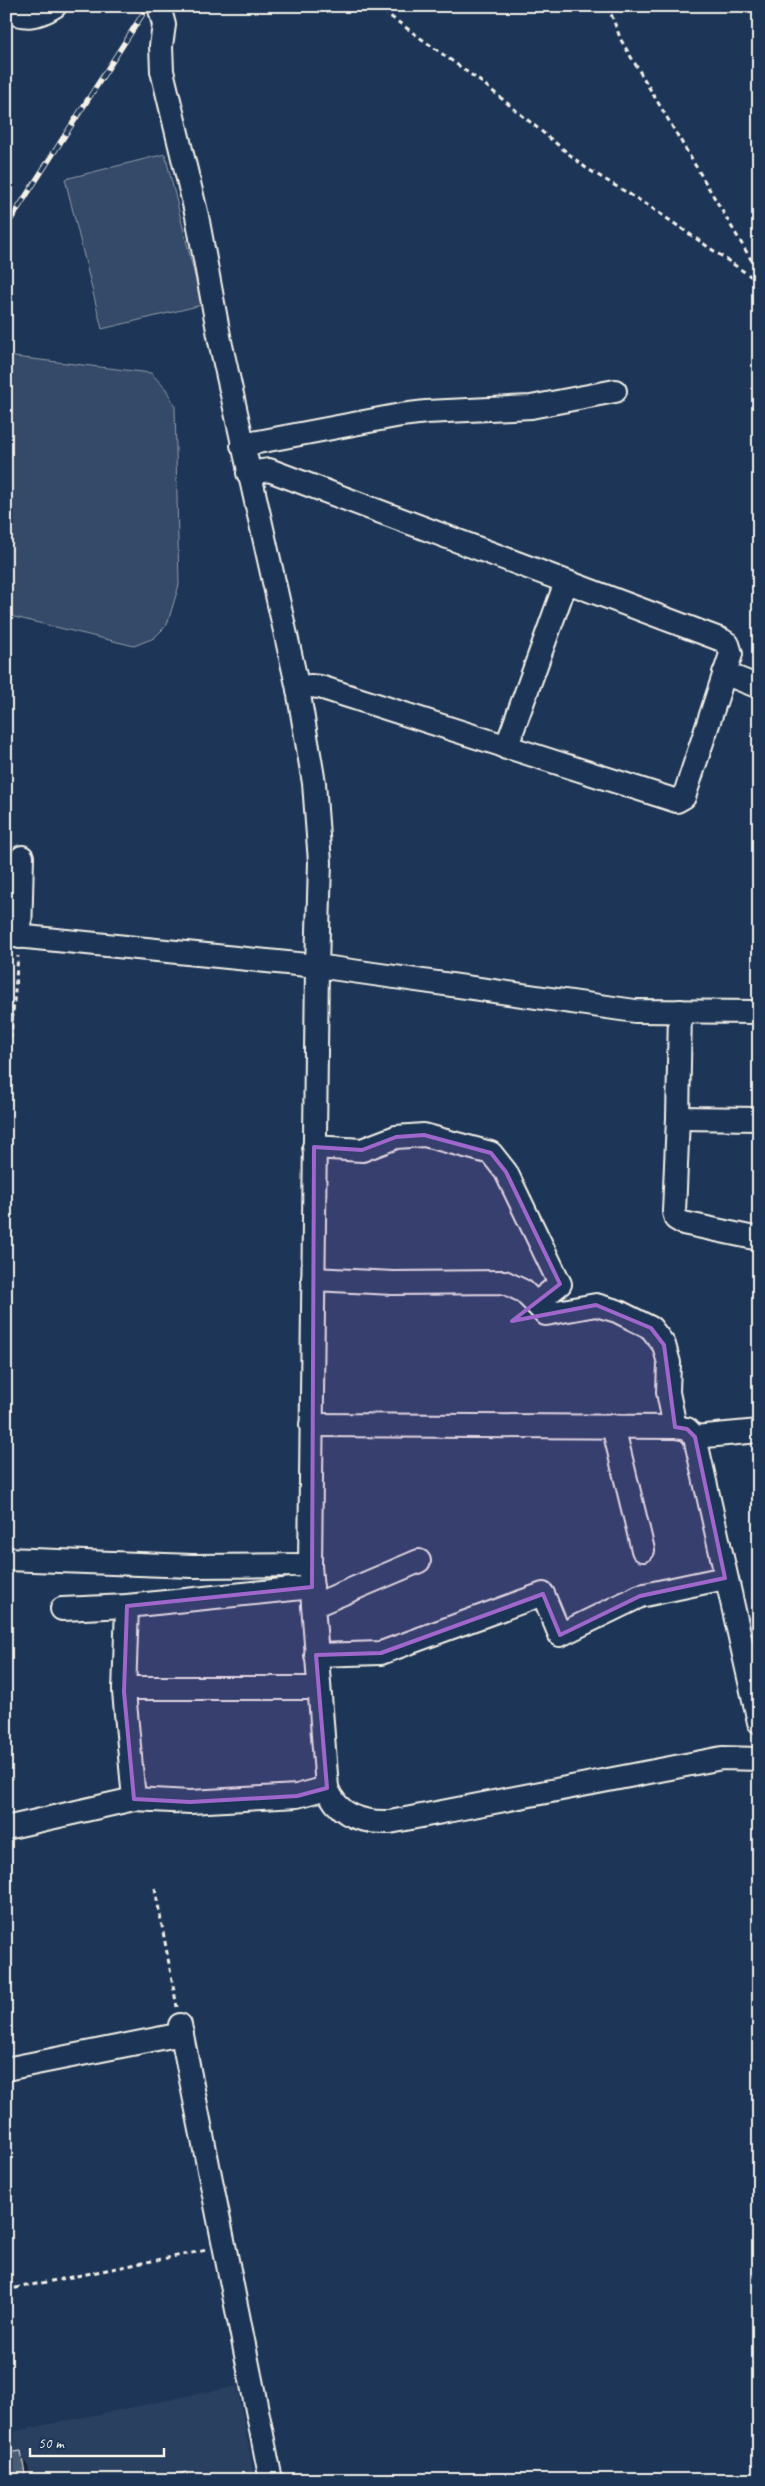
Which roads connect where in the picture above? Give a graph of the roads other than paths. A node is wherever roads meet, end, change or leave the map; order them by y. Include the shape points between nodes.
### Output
1 (55, 6) edge
2 (158, 6) edge
3 (6, 10) edge
4 (615, 391) dead end
5 (242, 446) junction
6 (248, 473) junction
7 (566, 582) junction
8 (724, 673) junction
9 (759, 687) edge
10 (298, 689) junction
11 (506, 748) junction
12 (22, 857) dead end
13 (13, 936) edge
14 (317, 966) junction
15 (680, 1011) junction
16 (759, 1012) edge
17 (678, 1118) junction
18 (759, 1119) edge
19 (314, 1147) junction
20 (759, 1239) edge
21 (313, 1279) junction
22 (536, 1302) junction
23 (311, 1424) junction
24 (613, 1426) junction
25 (675, 1427) junction
26 (759, 1431) edge
27 (695, 1437) junction
28 (643, 1550) dead end
29 (6, 1559) edge
30 (419, 1561) dead end
31 (725, 1578) junction
32 (312, 1586) junction
33 (127, 1606) junction
34 (62, 1609) dead end
35 (316, 1655) junction
36 (124, 1688) junction
37 (318, 1688) junction
38 (755, 1690) edge
39 (759, 1722) edge
40 (759, 1759) edge
41 (327, 1788) junction
42 (134, 1799) junction
43 (6, 1828) edge
44 (6, 2069) edge
45 (271, 2480) edge

1 - 3 street via 28,17
2 - 5 street via 164,25 160,46 162,71 197,216
4 - 5 street via 531,407 401,415
5 - 6 street
6 - 7 street via 269,470
6 - 10 street
7 - 8 street via 722,640 728,644 731,654
7 - 11 street
8 - 9 street
8 - 11 street via 684,797 680,800 674,801
10 - 11 street via 320,687
10 - 14 street via 314,783 320,862
12 - 13 street
13 - 14 street
14 - 15 street via 625,1010
14 - 19 street
15 - 16 street
15 - 17 street
17 - 18 street
17 - 20 street via 676,1219 683,1224
19 - 21 street
19 - 22 street via 362,1150 396,1137 424,1134 491,1153 506,1172 560,1284
21 - 22 street via 392,1283 504,1282
21 - 23 street
22 - 25 street via 546,1314 596,1305 617,1311 651,1328 664,1345 669,1363 668,1392
23 - 24 street
23 - 32 street
24 - 25 street
24 - 28 street
25 - 27 street via 687,1429
26 - 27 street
27 - 31 street
29 - 32 street via 192,1566
30 - 32 street
31 - 35 street via 640,1596 560,1635 543,1594 381,1653
31 - 38 street
32 - 33 street
32 - 35 street
33 - 34 street
33 - 36 street
35 - 37 street
36 - 37 street
36 - 42 street
37 - 41 street
38 - 39 street
40 - 41 street via 722,1758 390,1822 361,1819 341,1811
41 - 42 street via 297,1796 190,1802
42 - 43 street
44 - 45 street via 181,2030

